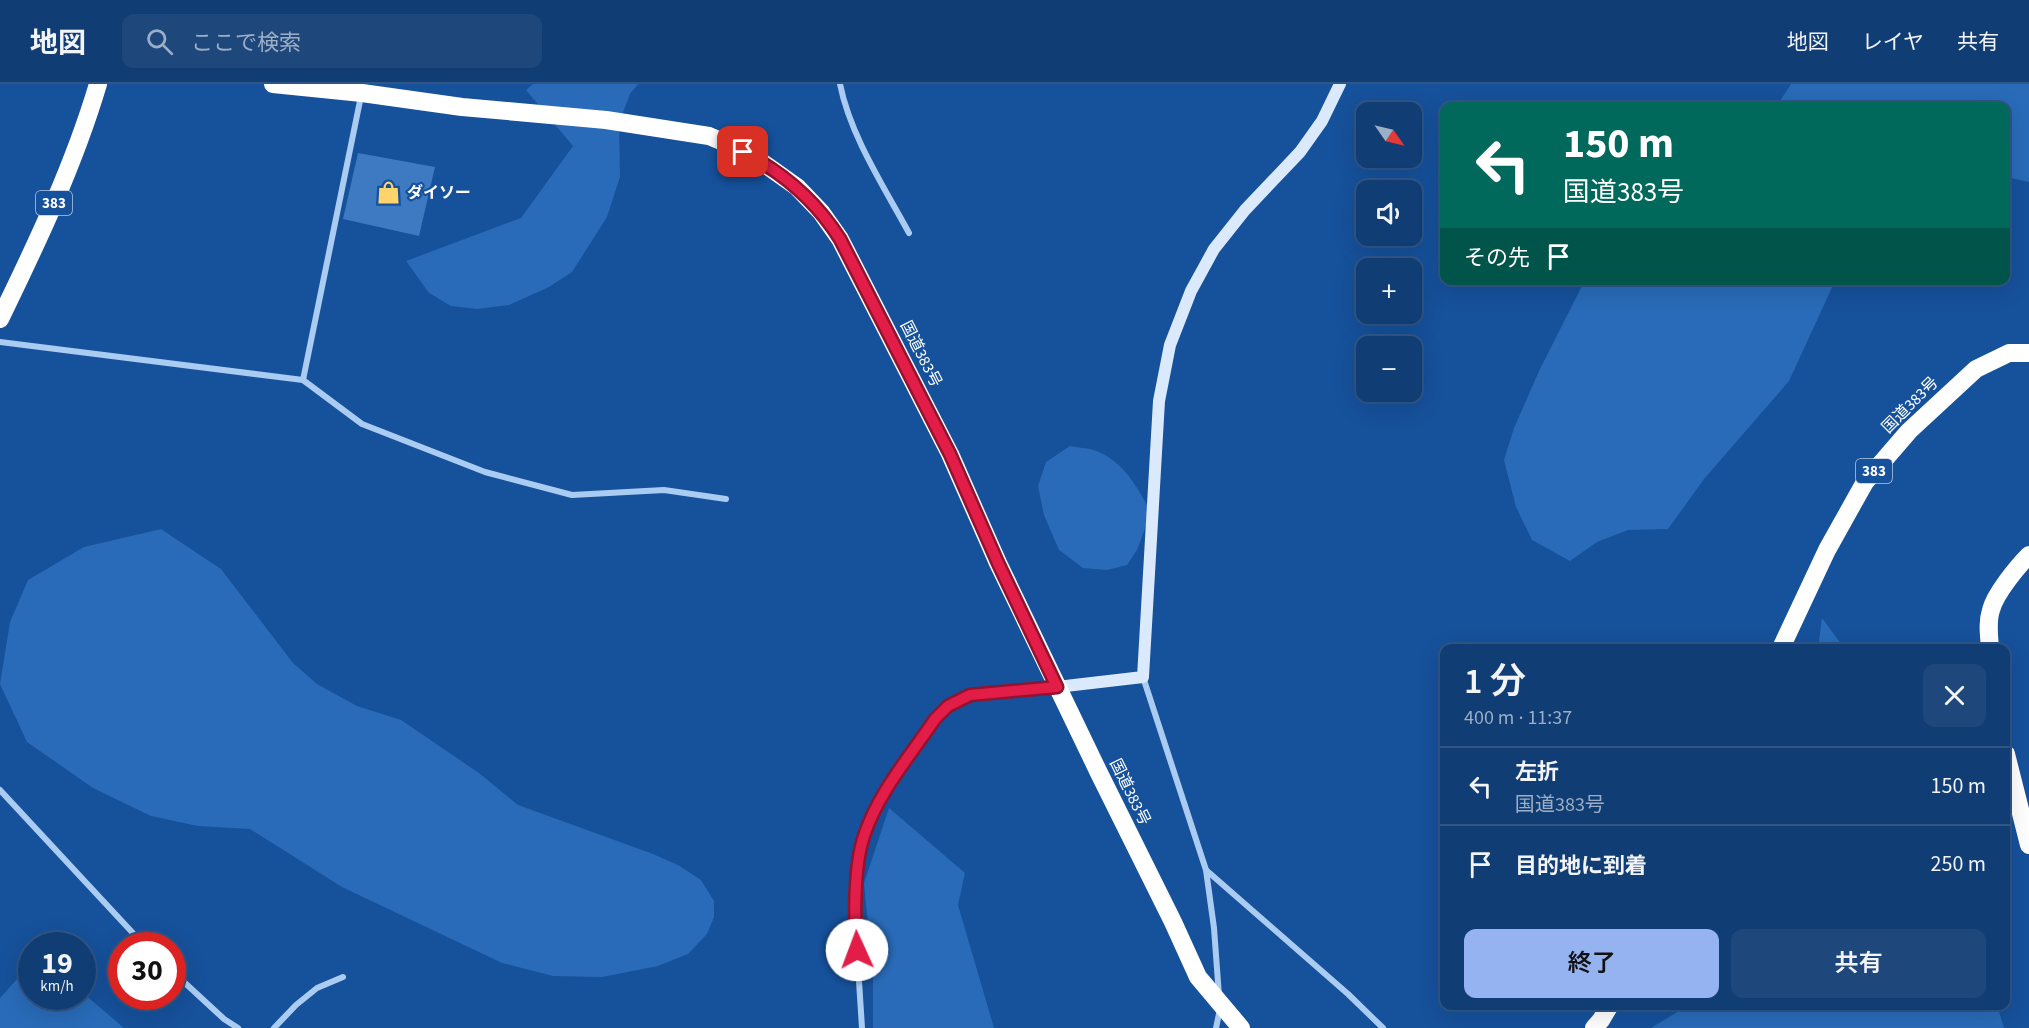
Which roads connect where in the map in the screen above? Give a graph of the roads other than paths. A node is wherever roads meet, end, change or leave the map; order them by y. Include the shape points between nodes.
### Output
1 (98, 84) edge
2 (273, 84) edge
3 (840, 84) edge
4 (1340, 84) edge
5 (362, 93) junction
6 (909, 233) dead end
7 (0, 319) edge
8 (0, 342) edge
9 (2029, 353) edge
10 (303, 380) junction
11 (726, 499) dead end
12 (2029, 555) edge
13 (1783, 644) edge
14 (1990, 644) edge
15 (1143, 677) junction
16 (1057, 687) junction
17 (2010, 770) edge
18 (0, 790) edge
19 (2029, 845) edge
20 (1206, 870) junction
21 (132, 932) edge
22 (343, 977) dead end
23 (186, 984) edge
24 (1220, 1006) junction
25 (1607, 1010) edge
26 (238, 1028) edge
27 (274, 1028) edge
28 (862, 1028) edge
29 (1216, 1028) edge
30 (1241, 1028) edge
31 (1383, 1028) edge
32 (1594, 1028) edge

1 - 7 highway, 383 via 43,232
2 - 5 highway, 国道383号
3 - 6 street via 860,140
4 - 15 street via 1322,121 1300,152 1214,249 1191,291 1170,345 1159,402
5 - 10 street
5 - 16 highway, 国道383号 via 606,120 709,136 759,160 797,187 840,239 950,454
8 - 10 street
9 - 13 highway, 国道383号 / 383 via 2008,353 1977,369 1909,431 1865,482 1827,549
10 - 11 street via 362,424 485,472 572,495 664,490
12 - 14 highway via 1991,608
15 - 16 street
15 - 20 street
16 - 24 highway, 国道383号 via 1197,977
16 - 28 street via 970,695 948,706 935,719 877,806 863,838 857,873
17 - 19 highway
18 - 21 street
20 - 24 street
20 - 31 street
22 - 27 street via 317,988
23 - 26 street
24 - 29 street
24 - 30 highway, 国道383号
25 - 32 highway

